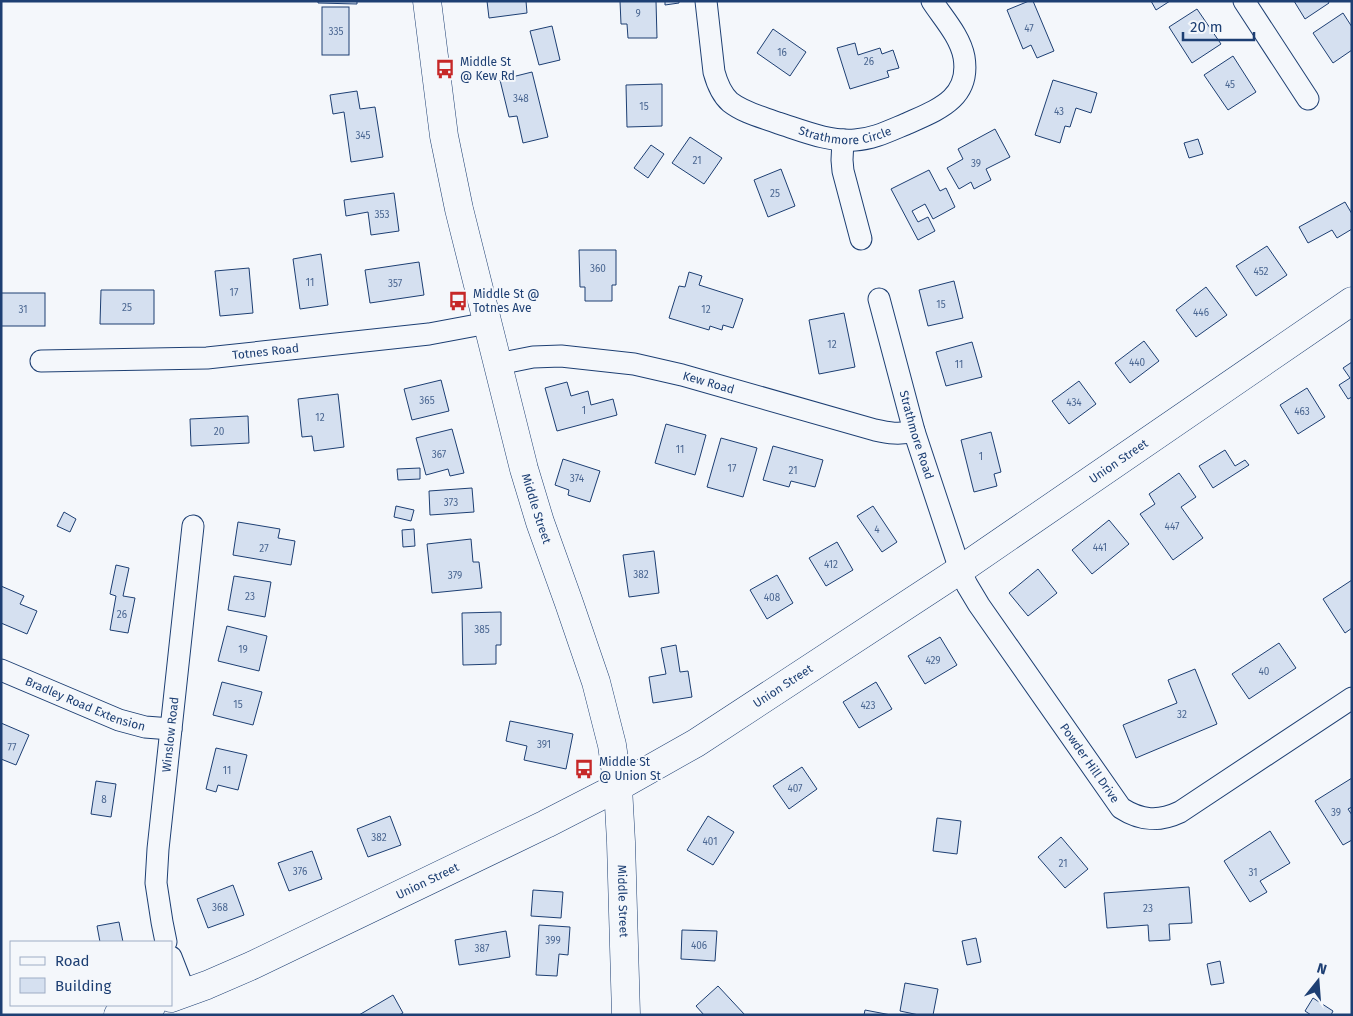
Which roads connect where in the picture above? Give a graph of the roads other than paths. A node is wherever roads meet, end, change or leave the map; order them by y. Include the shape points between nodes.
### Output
1 (427, 1) edge
2 (706, 1) edge
3 (932, 1) edge
4 (1244, 1) edge
5 (1308, 99) dead end
6 (843, 140) junction
7 (861, 239) dead end
8 (879, 299) dead end
9 (1352, 301) edge
10 (488, 322) junction
11 (41, 361) dead end
12 (498, 364) junction
13 (914, 431) junction
14 (193, 526) dead end
15 (960, 570) junction
16 (1, 670) edge
17 (1352, 698) edge
18 (171, 729) junction
19 (618, 787) junction
20 (166, 941) edge
21 (172, 963) edge
22 (178, 996) edge
23 (149, 1006) edge
24 (118, 1015) edge
25 (626, 1015) edge

1 - 10 main road, Middle Street via 450,171
2 - 6 street, Strathmore Circle via 714,72 717,84 728,101 759,116 812,134
3 - 6 street, Strathmore Circle via 962,48 965,68 955,96 939,109 879,135
4 - 5 street
6 - 7 street via 843,171
8 - 13 street, Strathmore Road
9 - 15 main road, Union Street
10 - 11 street, Totnes Road via 429,334 207,358
10 - 12 main road, Middle Street
12 - 13 street, Kew Road via 533,357 562,356 634,364 875,430 896,434
12 - 19 main road, Middle Street via 535,505 598,689 612,745
13 - 15 street, Strathmore Road
14 - 18 street, Winslow Road
15 - 17 street, Powder Hill Drive via 979,605 1116,802 1136,816 1162,819 1180,812
15 - 19 main road, Union Street via 719,729
16 - 18 street, Bradley Road Extension via 119,720
18 - 20 street, Winslow Road via 156,882
19 - 22 main road, Union Street via 253,965
19 - 25 main road, Middle Street
21 - 22 street
23 - 24 main road

